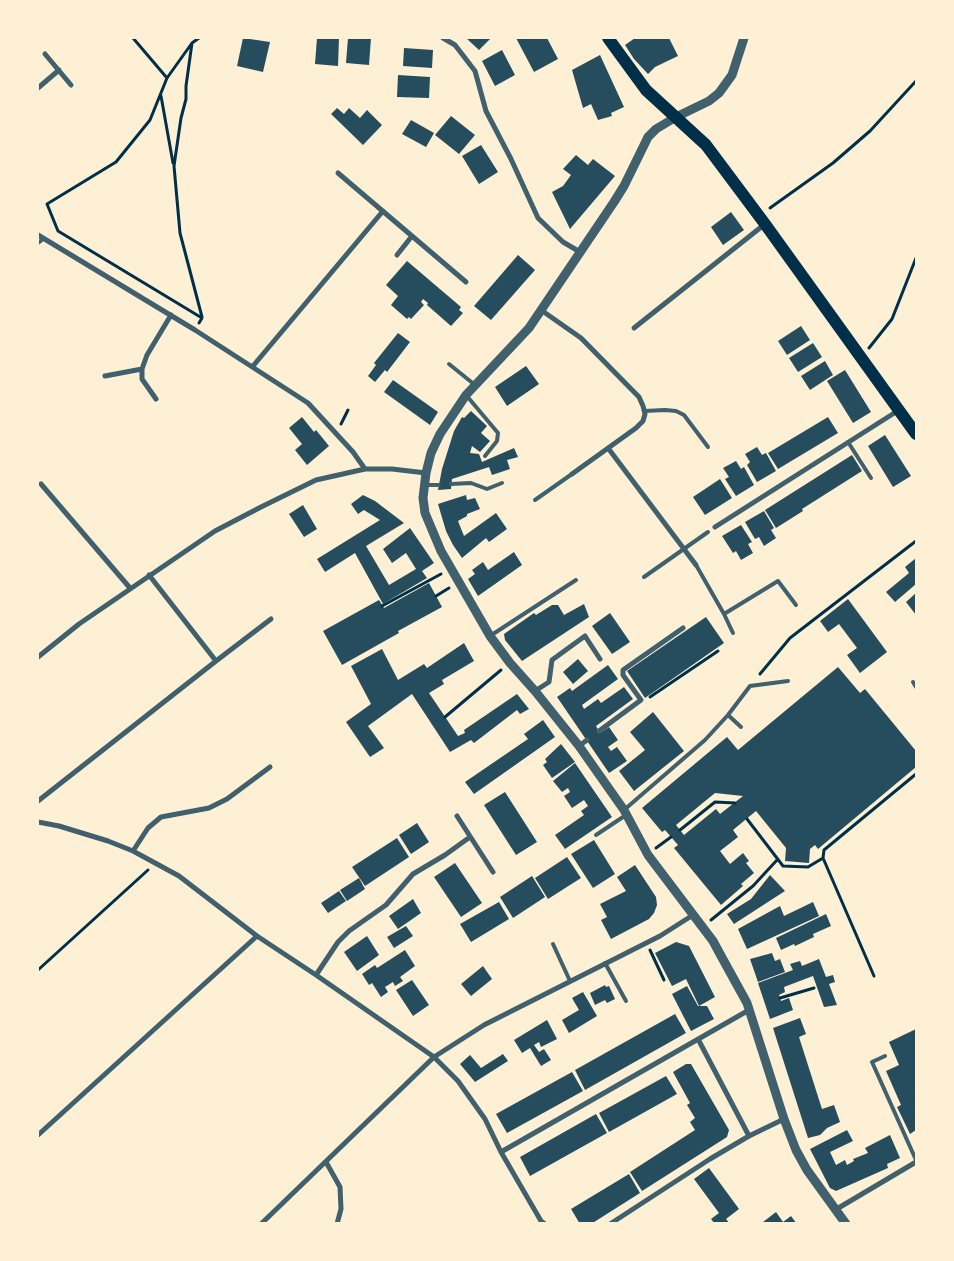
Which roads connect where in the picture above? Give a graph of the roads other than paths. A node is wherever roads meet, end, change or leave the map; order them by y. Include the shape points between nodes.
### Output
1 (443, 38) edge
2 (608, 38) edge
3 (744, 38) edge
4 (45, 54) dead end
5 (59, 70) junction
6 (71, 85) dead end
7 (38, 88) edge
8 (676, 117) junction
9 (338, 172) dead end
10 (383, 211) junction
11 (765, 224) junction
12 (38, 235) edge
13 (412, 236) junction
14 (43, 239) junction
15 (38, 244) edge
16 (580, 252) junction
17 (397, 255) dead end
18 (466, 282) dead end
19 (540, 310) junction
20 (171, 315) junction
21 (634, 328) dead end
22 (449, 364) dead end
23 (253, 366) junction
24 (142, 369) junction
25 (105, 376) dead end
26 (474, 385) junction
27 (466, 396) junction
28 (156, 399) dead end
29 (899, 410) junction
30 (644, 412) junction
31 (916, 434) edge
32 (848, 442) junction
33 (708, 447) dead end
34 (608, 448) junction
35 (485, 456) dead end
36 (364, 469) junction
37 (426, 472) junction
38 (572, 474) joint
39 (871, 478) dead end
40 (502, 482) dead end
41 (41, 484) dead end
42 (451, 484) dead end
43 (425, 485) junction
44 (439, 485) dead end
45 (535, 500) dead end
46 (715, 527) dead end
47 (708, 532) dead end
48 (683, 549) junction
49 (696, 565) joint
50 (149, 575) junction
51 (644, 577) dead end
52 (576, 580) dead end
53 (130, 588) junction
54 (796, 606) dead end
55 (724, 614) junction
56 (271, 619) dead end
57 (683, 628) dead end
58 (733, 634) dead end
59 (490, 636) junction
60 (38, 657) edge
61 (600, 659) dead end
62 (216, 661) junction
63 (788, 681) dead end
64 (913, 682) dead end
65 (916, 687) edge
66 (535, 691) junction
67 (728, 715) junction
68 (741, 727) dead end
69 (599, 730) dead end
70 (270, 767) dead end
71 (38, 801) edge
72 (625, 812) junction
73 (456, 816) dead end
74 (38, 822) edge
75 (596, 835) dead end
76 (470, 837) junction
77 (133, 851) junction
78 (493, 872) dead end
79 (693, 915) junction
80 (257, 936) junction
81 (553, 944) dead end
82 (605, 963) junction
83 (316, 974) junction
84 (570, 981) junction
85 (626, 1001) dead end
86 (750, 1010) junction
87 (698, 1039) junction
88 (885, 1056) dead end
89 (434, 1057) junction
90 (784, 1119) junction
91 (38, 1135) edge
92 (750, 1136) junction
93 (501, 1152) junction
94 (916, 1161) edge
95 (326, 1162) junction
96 (835, 1210) junction
97 (261, 1224) edge
98 (337, 1224) edge
99 (545, 1224) edge
100 (610, 1224) edge
101 (846, 1224) edge

1 - 16 street via 454,45 474,71 486,111 538,218 563,242
2 - 8 main road via 641,84
3 - 8 street via 732,75 719,93 710,102
4 - 5 street
5 - 6 street
5 - 7 street
8 - 11 main road via 706,145
8 - 16 street via 648,137 624,186
9 - 10 street
10 - 13 street
10 - 23 street
11 - 21 street
11 - 29 main road
12 - 14 street
13 - 17 street
13 - 18 street
14 - 15 lane
14 - 20 street
16 - 19 street
19 - 26 street via 528,328
19 - 30 street via 582,338 638,396
20 - 23 street
20 - 24 street via 147,354
22 - 26 lane
23 - 36 street via 308,403 353,452
24 - 25 street
24 - 28 street via 142,379
26 - 27 street
27 - 35 lane via 498,433 497,441
27 - 37 street via 440,434
29 - 31 main road
29 - 32 street
30 - 33 lane via 665,410 684,415
30 - 34 street via 636,428
32 - 39 lane
32 - 46 street
34 - 38 street
34 - 48 street
36 - 37 street
36 - 50 street via 316,480 261,506 215,531
37 - 43 street
38 - 45 lane
40 - 42 lane via 487,489 471,483
41 - 53 street
43 - 44 lane
43 - 59 street via 425,513 450,568
47 - 48 lane
48 - 49 street
48 - 51 lane
49 - 55 lane
50 - 53 street
50 - 62 street
52 - 59 lane
53 - 60 street
54 - 55 lane via 778,581
55 - 58 lane
56 - 62 street
57 - 69 street via 624,670 623,675 641,700
59 - 66 street
61 - 66 street via 585,636 552,660 549,682
62 - 71 street
63 - 67 lane via 750,686
64 - 65 lane
66 - 72 street via 583,743
67 - 68 lane
67 - 72 lane
70 - 77 street via 228,799 209,808 162,817 148,828
72 - 75 lane
72 - 79 street via 648,855
73 - 76 street
74 - 77 street
76 - 78 street
76 - 83 street via 413,874 386,905 338,942
77 - 80 street via 179,876
79 - 82 street via 660,936
79 - 86 street via 723,959
80 - 83 street
80 - 91 street
81 - 84 lane
82 - 84 street
82 - 85 lane
83 - 89 street
84 - 89 street via 484,1025
86 - 87 street
86 - 90 street
87 - 92 street
87 - 93 street
88 - 94 lane via 872,1062
89 - 93 street via 458,1081 485,1119
89 - 95 street
90 - 92 street
90 - 96 street via 807,1170
92 - 100 street
93 - 99 street
94 - 96 street
95 - 97 street
95 - 98 street via 340,1187 342,1209
96 - 101 street

